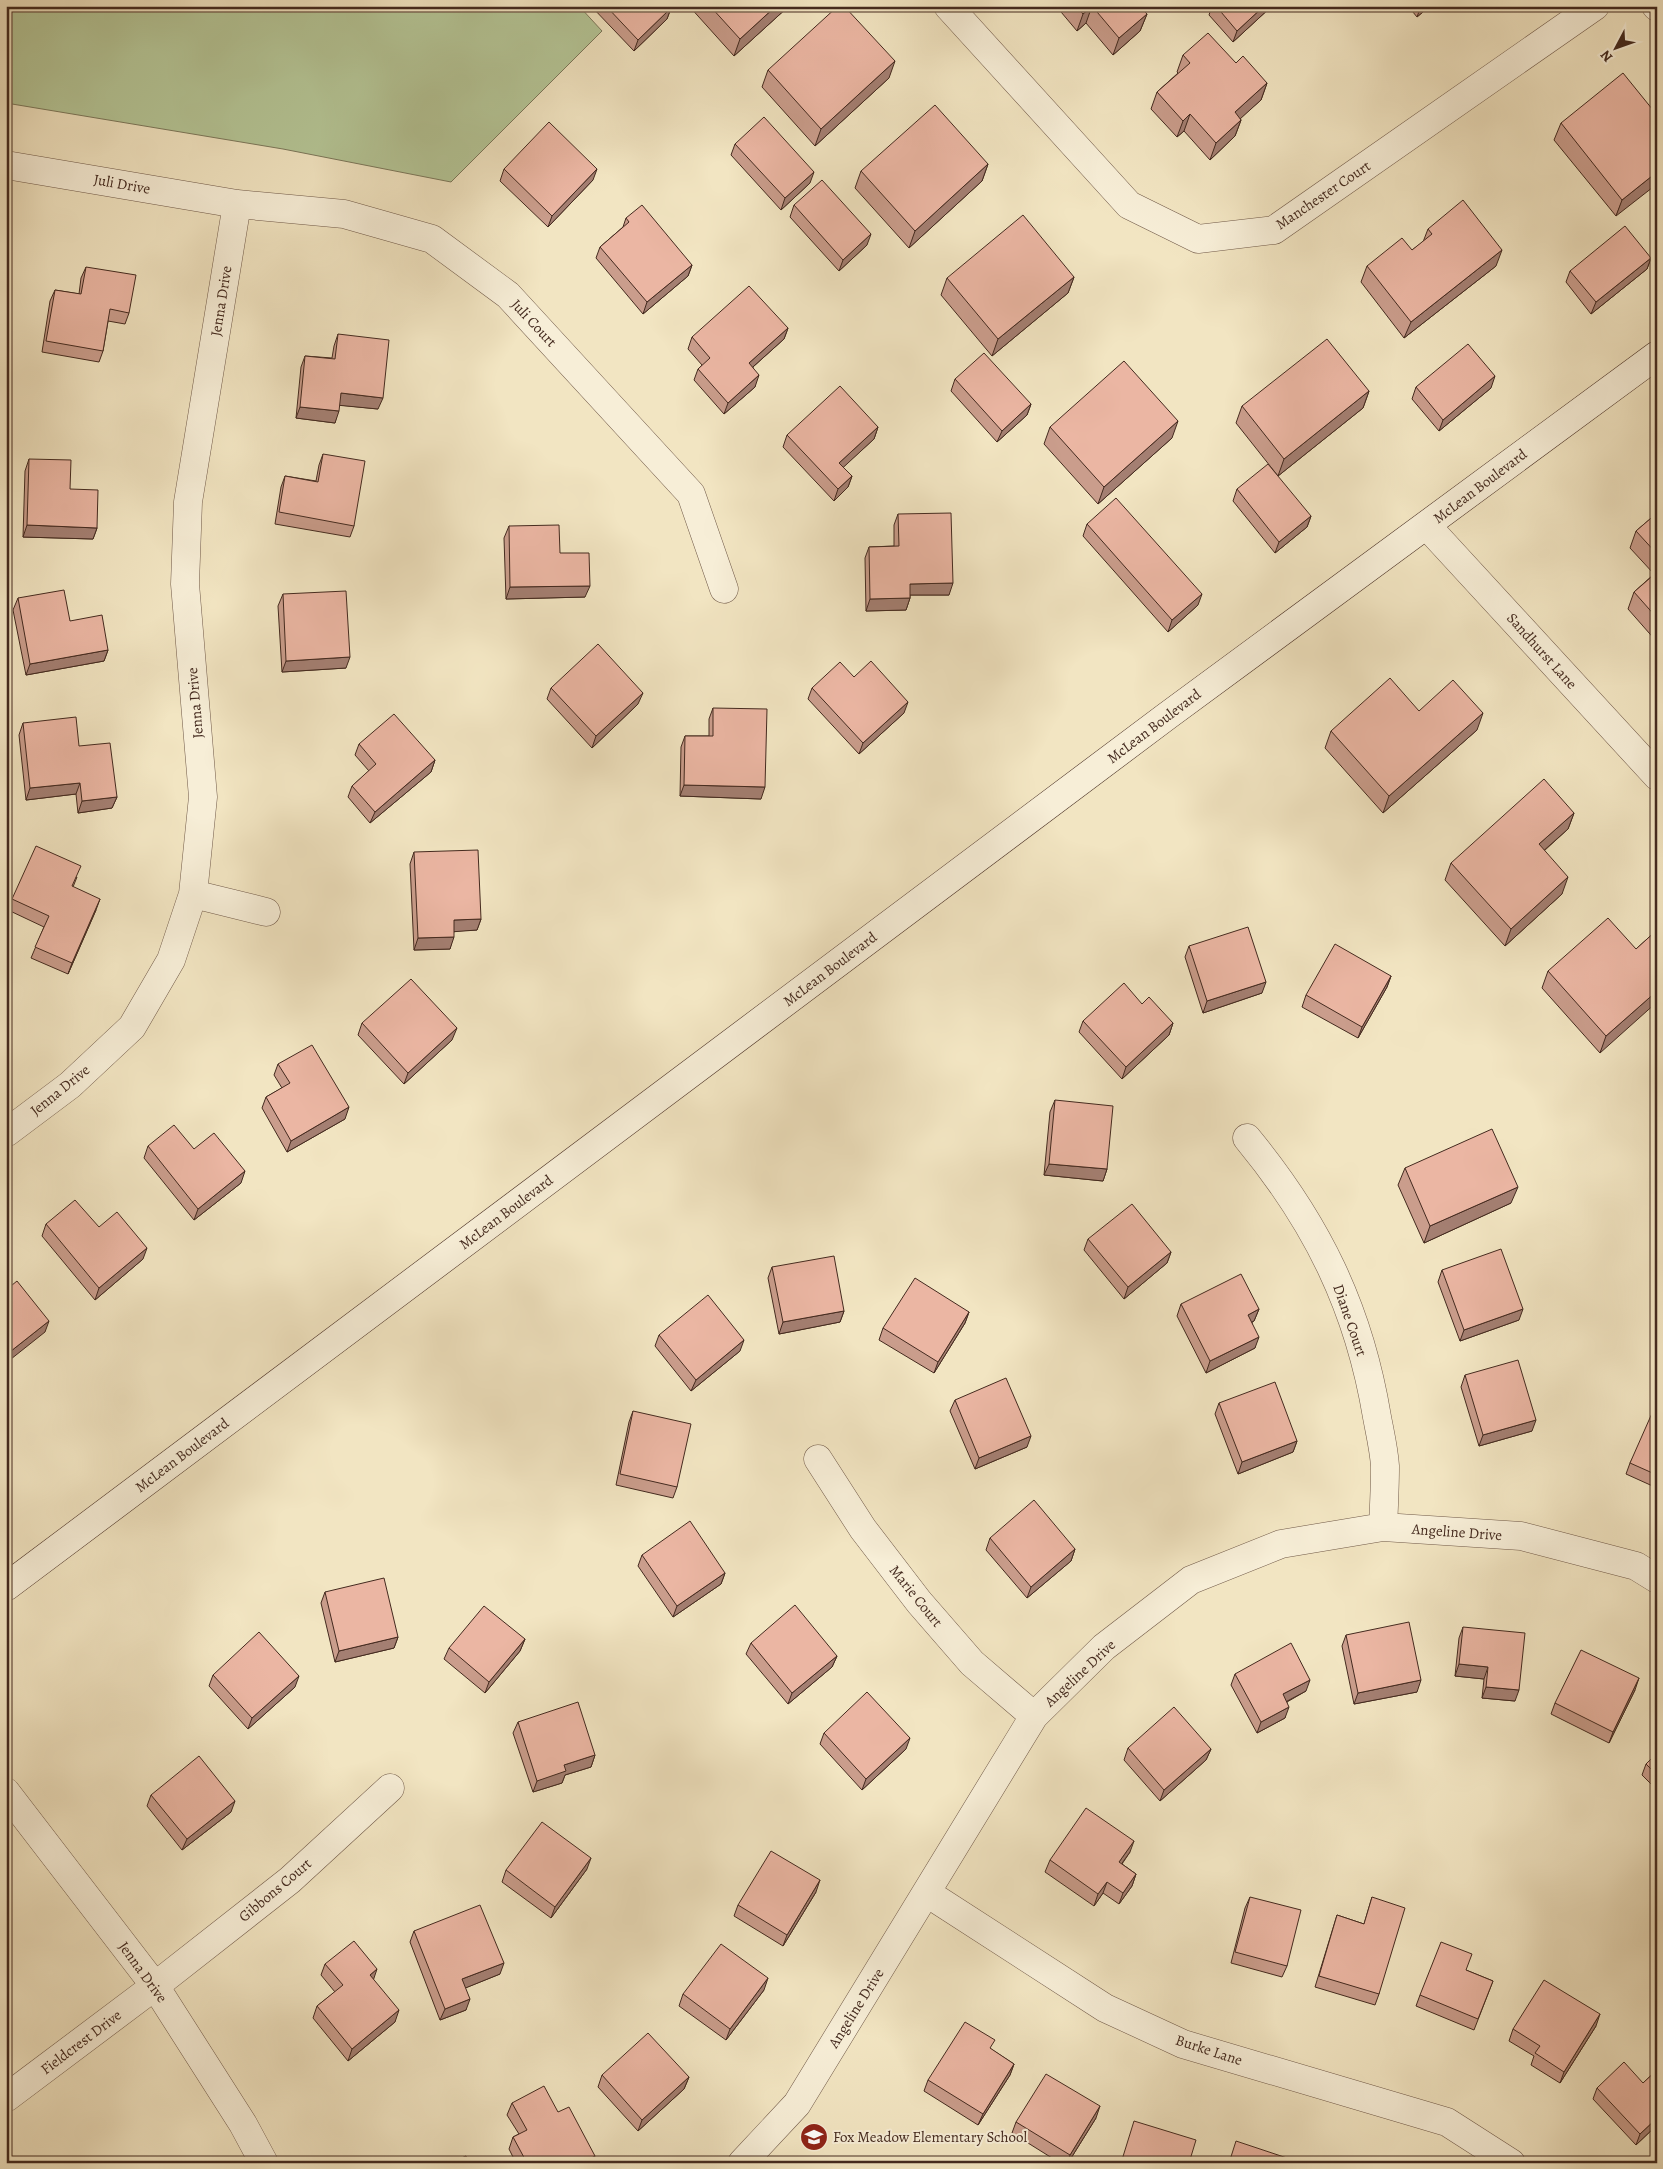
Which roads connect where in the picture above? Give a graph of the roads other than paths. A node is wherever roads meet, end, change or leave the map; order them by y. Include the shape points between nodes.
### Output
1 (948, 6) edge
2 (1595, 6) edge
3 (6, 165) edge
4 (237, 204) junction
5 (1657, 355) edge
6 (1427, 526) junction
7 (724, 589) dead end
8 (1657, 776) edge
9 (193, 894) junction
10 (266, 912) dead end
11 (6, 1133) edge
12 (1247, 1138) dead end
13 (818, 1460) dead end
14 (1384, 1527) junction
15 (1657, 1579) edge
16 (6, 1587) edge
17 (1034, 1716) junction
18 (390, 1788) dead end
19 (6, 1792) edge
20 (927, 1894) junction
21 (156, 1986) junction
22 (6, 2098) edge
23 (264, 2163) edge
24 (742, 2163) edge
25 (1510, 2163) edge

1 - 2 street, Manchester Court via 1130,205 1198,239 1274,230
3 - 4 street, Juli Drive
4 - 7 street, Juli Court via 344,214 432,239 508,295 691,494
4 - 9 street, Jenna Drive via 188,502 185,584 203,797
5 - 6 street, McLean Boulevard
6 - 8 street, Sandhurst Lane
6 - 16 street, McLean Boulevard via 1160,722
9 - 10 street
9 - 11 street, Jenna Drive via 171,960 132,1027 70,1085
12 - 14 street, Diane Court via 1281,1180 1310,1225 1354,1321 1372,1390 1385,1464
13 - 17 street, Marie Court via 863,1530 919,1602 972,1663
14 - 15 street, Angeline Drive via 1521,1536 1636,1566
14 - 17 street, Angeline Drive via 1281,1544 1191,1580 1104,1647
17 - 20 street, Angeline Drive
18 - 21 street, Gibbons Court via 290,1880
19 - 21 street, Jenna Drive
20 - 24 street, Angeline Drive via 797,2104
20 - 25 street, Burke Lane via 1106,2008 1183,2044 1447,2122
21 - 22 street, Fieldcrest Drive
21 - 23 street, Jenna Drive

